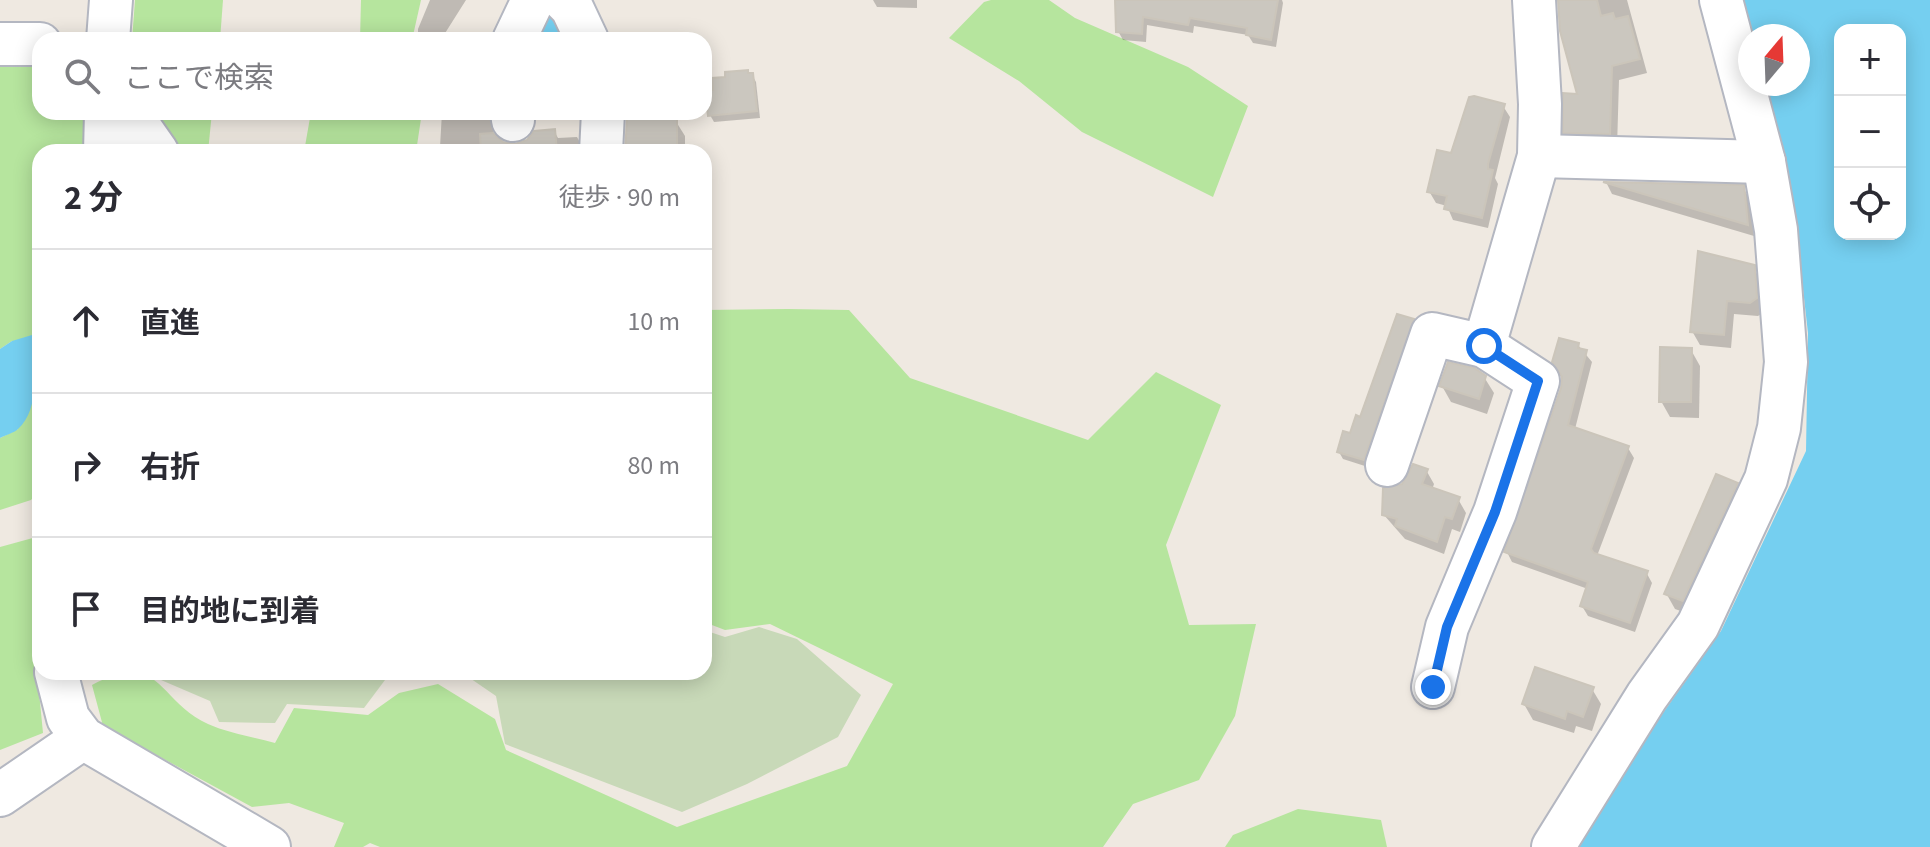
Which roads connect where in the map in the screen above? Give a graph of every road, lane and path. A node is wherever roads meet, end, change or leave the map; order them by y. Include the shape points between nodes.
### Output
1 (111, 0) edge
2 (533, 0) edge
3 (564, 0) edge
4 (1534, 0) edge
5 (1721, 0) edge
6 (109, 32) edge
7 (518, 32) edge
8 (582, 32) edge
9 (0, 44) edge
10 (32, 44) edge
11 (106, 120) edge
12 (135, 120) edge
13 (603, 120) edge
14 (105, 144) edge
15 (151, 144) edge
16 (601, 144) edge
17 (1539, 156) junction
18 (1764, 162) junction
19 (1484, 346) junction
20 (1387, 465) dead end
21 (58, 680) edge
22 (1433, 687) dead end
23 (83, 738) junction
24 (0, 795) edge
25 (269, 847) edge
26 (1553, 847) edge

1 - 6 street
2 - 7 street
3 - 8 street
4 - 17 street
5 - 18 street
9 - 10 street
11 - 14 street
12 - 15 street
13 - 16 street
17 - 18 street
17 - 19 street
18 - 26 street via 1776,230 1786,362 1779,428 1766,479 1698,625
19 - 20 street via 1432,334
19 - 22 street via 1538,381 1495,512 1447,627
21 - 23 street via 68,718
23 - 24 street
23 - 25 street

